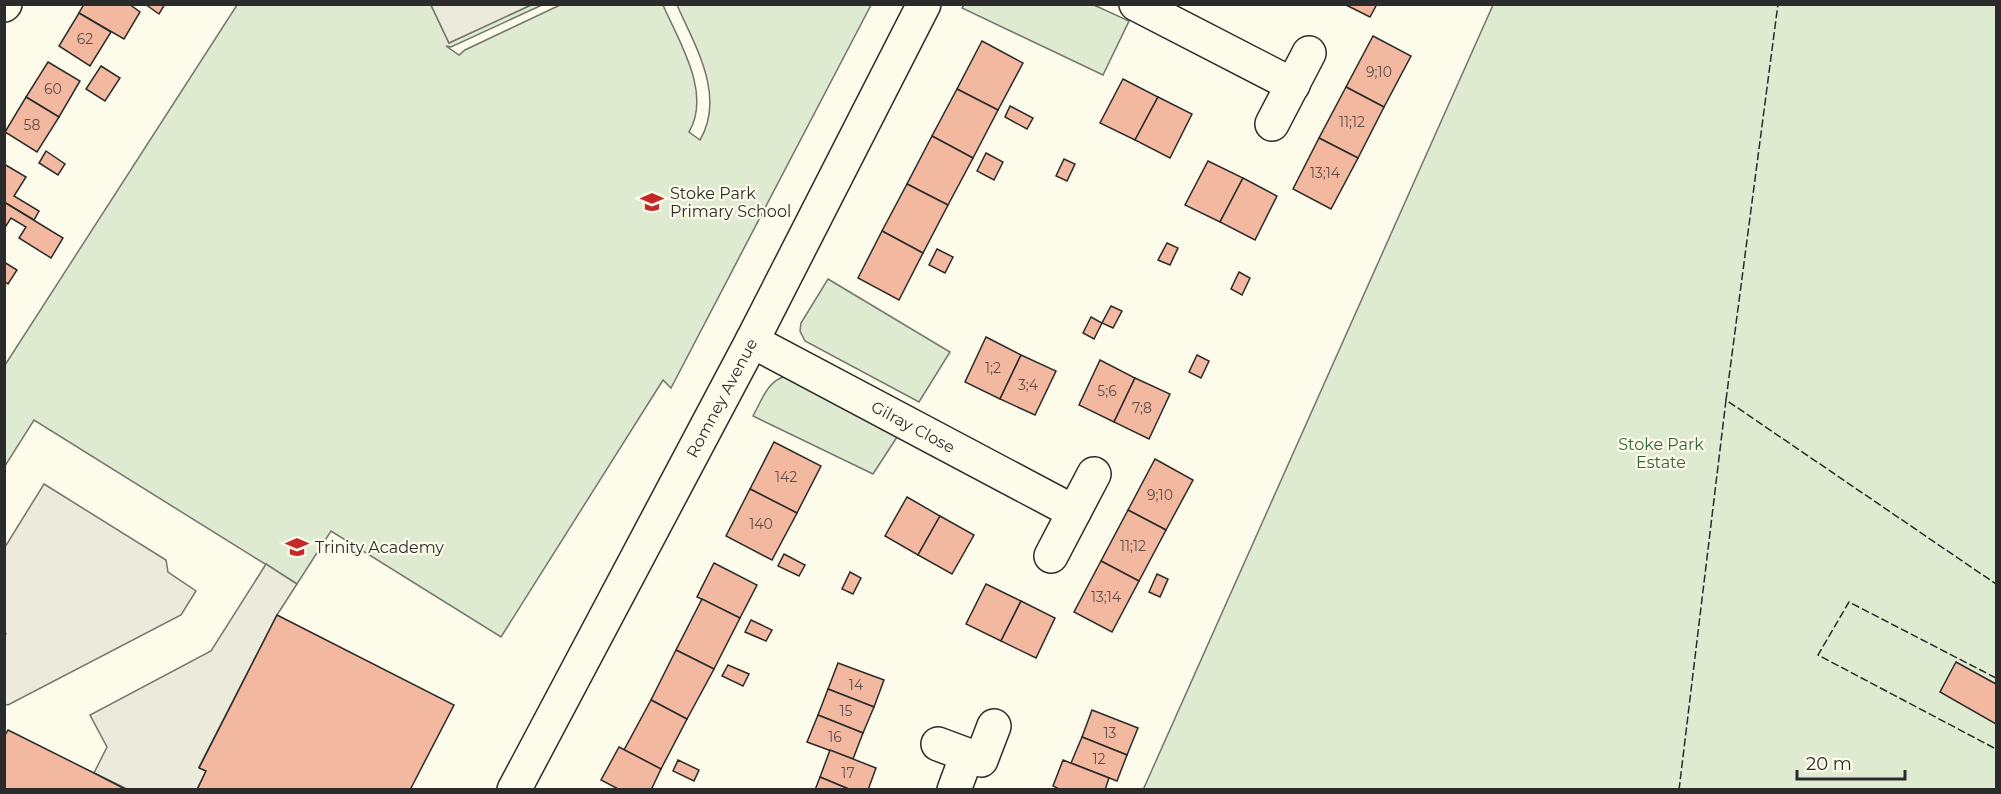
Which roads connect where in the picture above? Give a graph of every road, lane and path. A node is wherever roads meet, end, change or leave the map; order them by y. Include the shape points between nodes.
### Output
1 (924, 4) edge
2 (1136, 4) edge
3 (1309, 53) dead end
4 (1293, 85) junction
5 (1272, 124) dead end
6 (753, 341) junction
7 (1094, 474) dead end
8 (1074, 512) junction
9 (1051, 556) dead end
10 (994, 726) dead end
11 (514, 789) edge
12 (954, 789) edge

1 - 6 street, Romney Avenue
2 - 4 street
3 - 4 street
4 - 5 street
6 - 8 street, Gilray Close
6 - 11 street, Romney Avenue
7 - 8 street
8 - 9 street
10 - 12 street via 981,760 953,749

